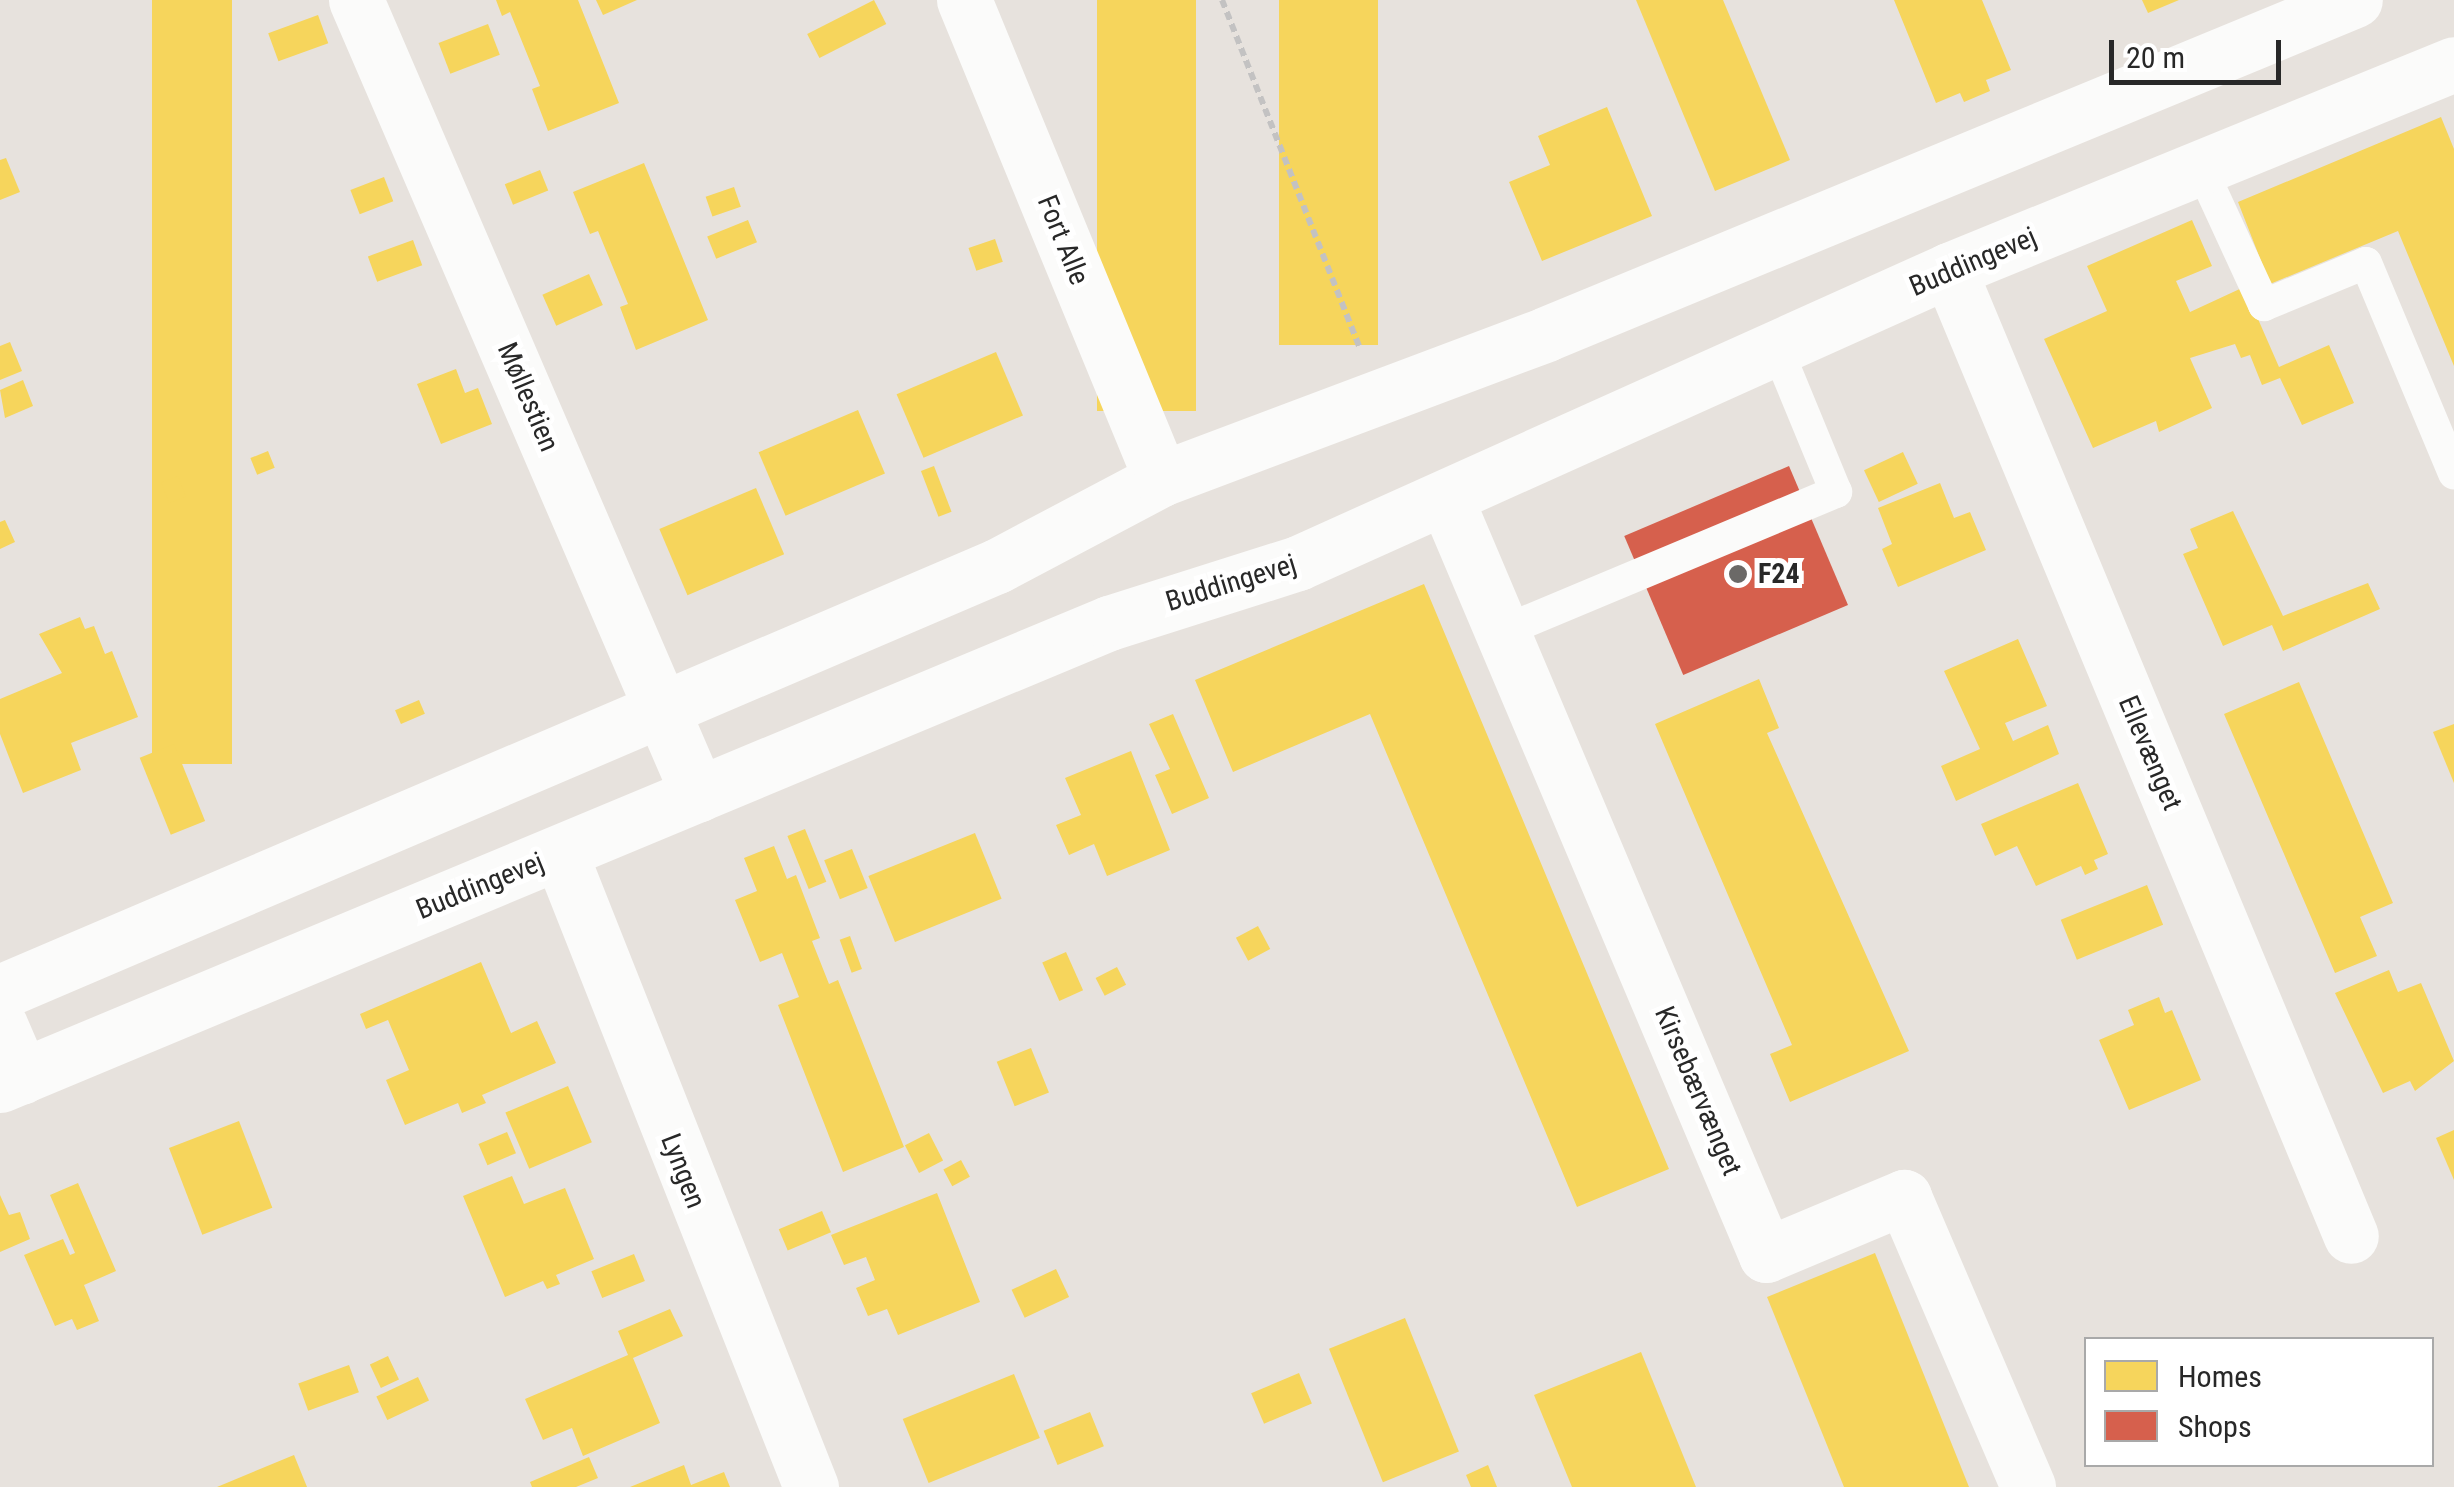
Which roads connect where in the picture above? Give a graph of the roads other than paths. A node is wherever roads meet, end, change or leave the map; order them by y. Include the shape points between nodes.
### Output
1 (356, 0) edge
2 (964, 0) edge
3 (2354, 0) edge
4 (2454, 64) edge
5 (2201, 168) junction
6 (1949, 270) junction
7 (1777, 349) junction
8 (2454, 474) edge
9 (1161, 479) junction
10 (1446, 499) junction
11 (1506, 630) junction
12 (663, 710) junction
13 (698, 794) junction
14 (560, 853) junction
15 (0, 992) edge
16 (0, 1026) edge
17 (11, 1080) edge
18 (2351, 1236) dead end
19 (812, 1487) edge
20 (2028, 1487) edge

1 - 12 street, Møllestien
2 - 9 street, Fort Alle
3 - 9 street via 1530,341
4 - 5 street, Buddingevej
5 - 6 street, Buddingevej
5 - 8 lane via 2264,305 2366,263
6 - 7 street, Buddingevej
6 - 18 street, Ellevænget
7 - 10 street, Buddingevej
7 - 11 lane via 1836,492
9 - 12 street via 997,566
10 - 11 street, Kirsebærvænget
10 - 13 street, Buddingevej via 1298,564 1109,623
11 - 20 street, Kirsebærvænget via 1766,1255 1904,1197
12 - 13 street, Møllestien
12 - 15 street
13 - 14 street, Buddingevej
14 - 17 street, Buddingevej
14 - 19 street, Lyngen
16 - 17 street

